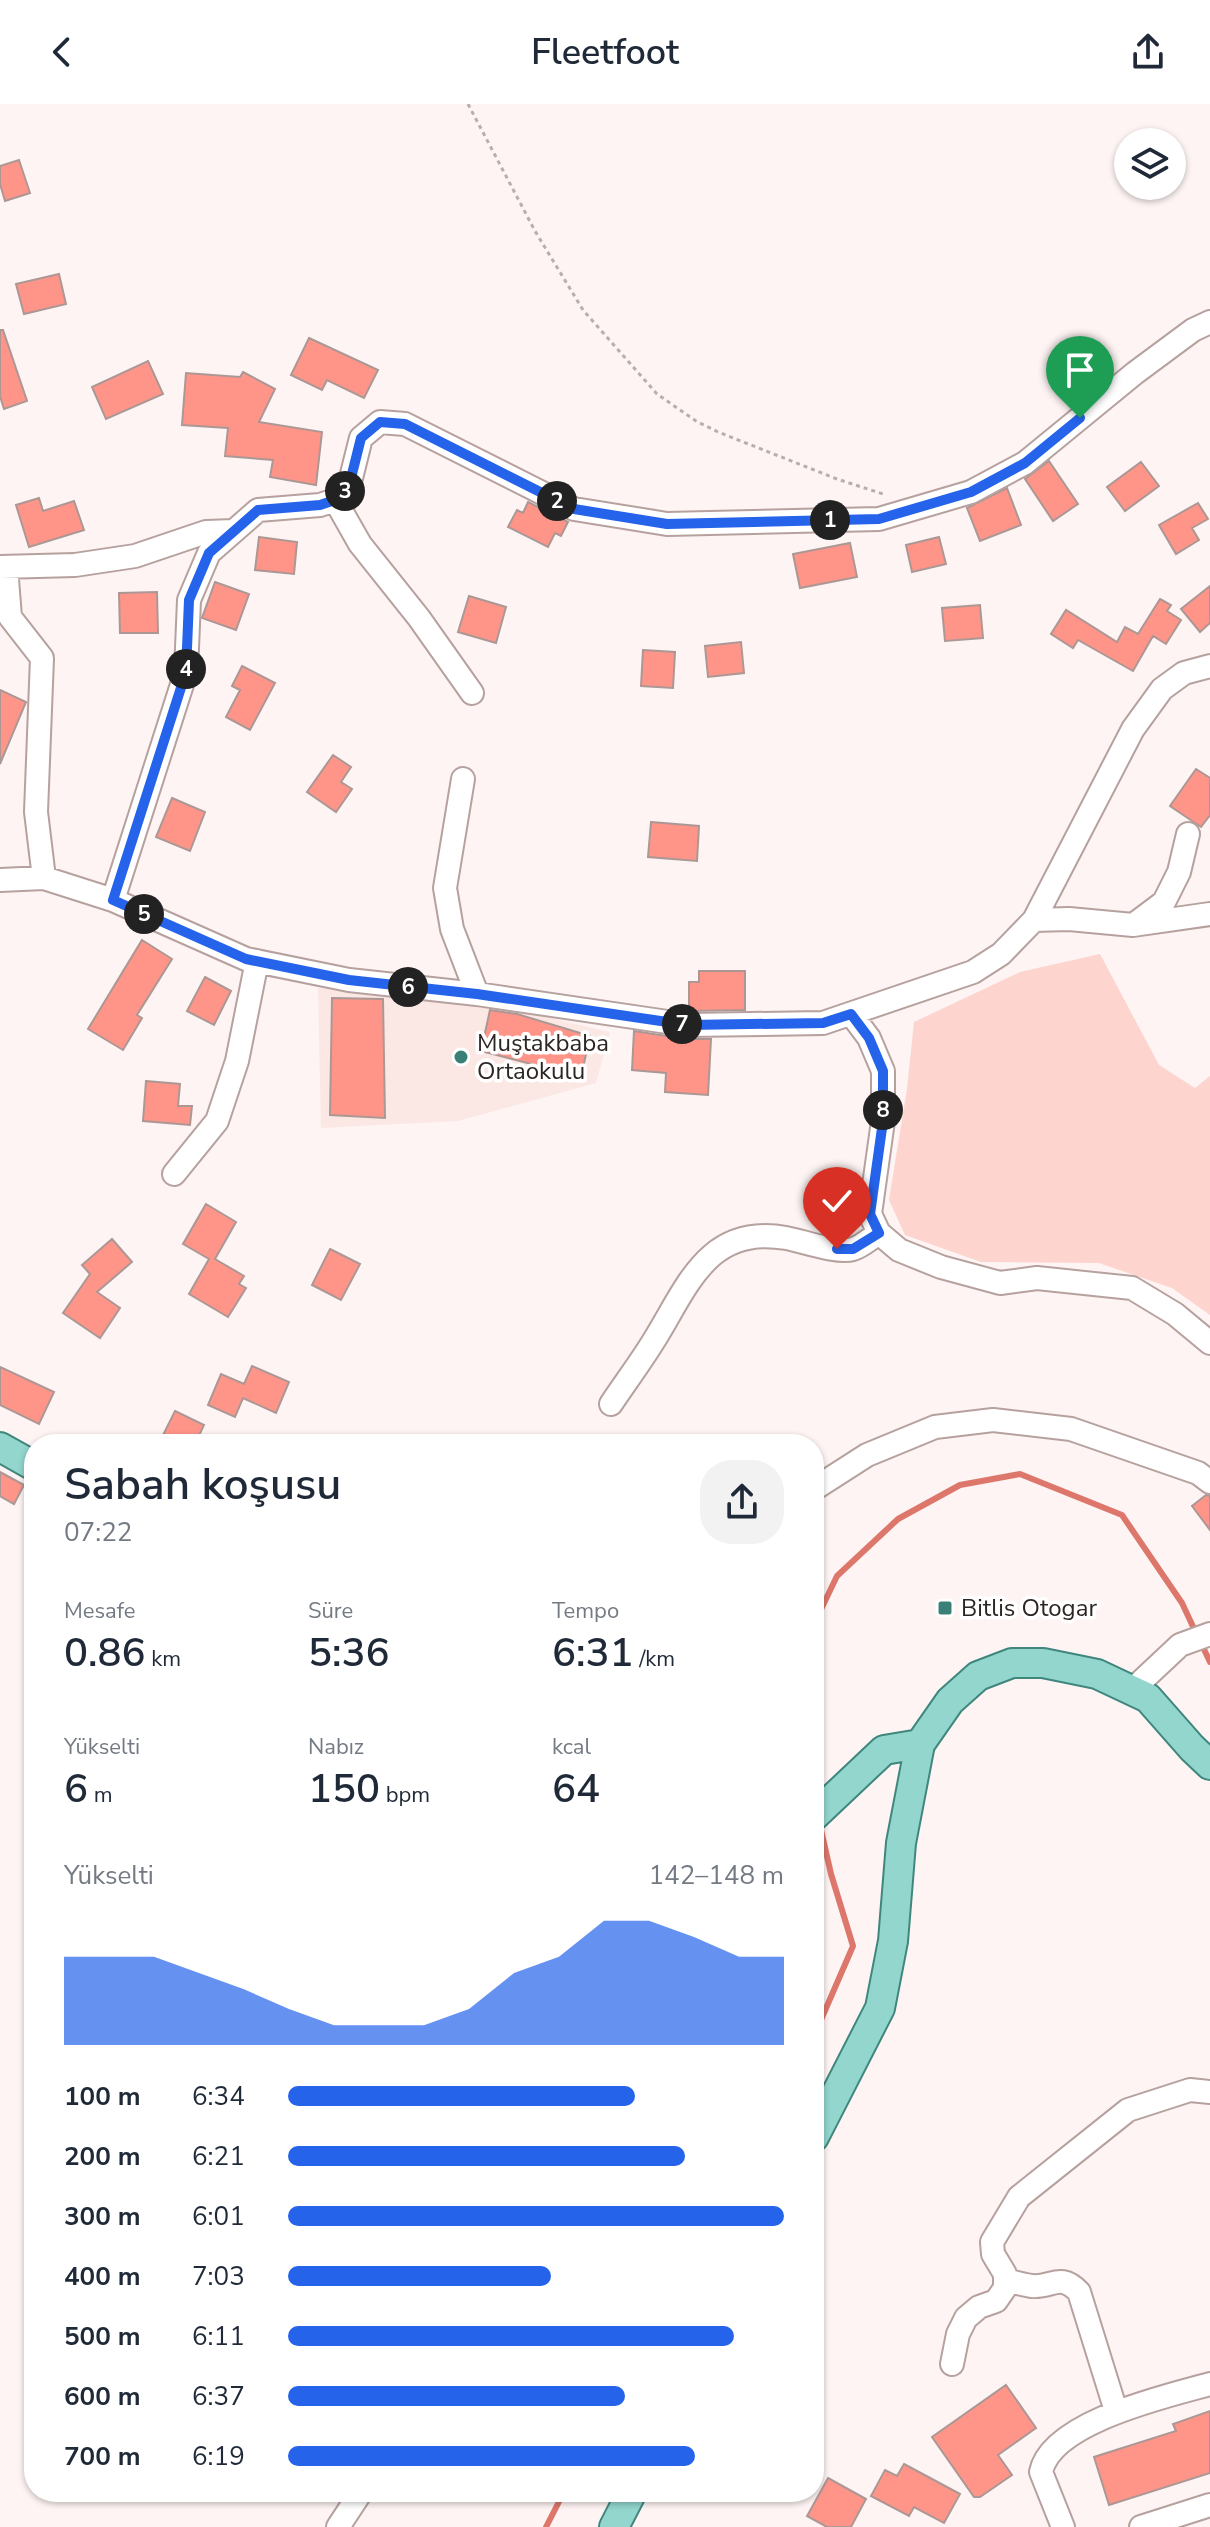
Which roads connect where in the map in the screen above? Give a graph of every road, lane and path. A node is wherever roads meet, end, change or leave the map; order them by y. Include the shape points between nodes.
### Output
1 (468, 104) edge
2 (1210, 322) edge
3 (335, 500) junction
4 (906, 511) junction
5 (234, 531) junction
6 (3, 567) edge
7 (1210, 666) edge
8 (472, 693) dead end
9 (463, 779) dead end
10 (1188, 834) dead end
11 (44, 878) junction
12 (0, 880) edge
13 (113, 900) junction
14 (1210, 914) edge
15 (1034, 920) junction
16 (1133, 925) junction
17 (257, 961) junction
18 (477, 994) junction
19 (851, 1014) junction
20 (174, 1174) dead end
21 (879, 1233) junction
22 (1210, 1343) edge
23 (611, 1404) dead end
24 (0, 1447) edge
25 (24, 1460) edge
26 (1210, 1482) edge
27 (824, 1483) edge
28 (1210, 1634) edge
29 (1132, 1690) junction
30 (920, 1744) junction
31 (1210, 1765) edge
32 (824, 1806) edge
33 (1210, 2092) edge
34 (824, 2117) edge
35 (1006, 2280) junction
36 (952, 2364) dead end
37 (1210, 2384) edge
38 (1116, 2411) junction
39 (354, 2502) edge
40 (627, 2502) edge
41 (1210, 2505) edge
42 (338, 2527) edge
43 (614, 2527) edge
44 (1063, 2527) edge
45 (1141, 2527) edge

1 - 4 path via 583,310 657,394 718,432 900,500
2 - 4 street via 1135,373 1025,463 971,492
3 - 4 street via 349,486 361,438 380,422 405,424 574,509 667,524 879,519
3 - 5 street via 258,510
3 - 8 street via 360,544
5 - 6 street via 206,532 135,556
5 - 13 street via 209,553 189,600 186,672
6 - 11 street via 10,617 42,658 36,812
7 - 15 street via 1184,673 1162,689 1133,729
9 - 18 street via 445,888 452,929
10 - 16 street via 1179,872 1164,902
11 - 12 street
11 - 13 street
13 - 17 street
14 - 16 street
15 - 16 street
15 - 19 street via 1001,954 973,972
17 - 18 street via 349,980
17 - 20 street via 237,1061 217,1121
18 - 19 street via 688,1025 823,1023
19 - 21 street via 883,1071 883,1121 870,1214
21 - 22 street via 899,1250 1000,1283 1037,1278 1132,1288
21 - 23 street via 853,1249 782,1237 741,1238 722,1247 692,1274
24 - 25 main road
26 - 27 street via 1198,1473 1071,1429 993,1420 935,1427 867,1455
28 - 29 street via 1180,1645
29 - 30 main road via 1097,1674 1012,1663 978,1676 950,1701
29 - 31 main road via 1148,1698
30 - 32 main road via 884,1750
30 - 34 main road via 880,2008
33 - 35 street via 1190,2090 1128,2110 1019,2197 992,2242
35 - 36 street via 996,2301 966,2318
35 - 38 street via 1035,2287 1063,2282 1079,2292
37 - 38 street
38 - 44 street via 1056,2445 1045,2458 1041,2472
39 - 42 street
40 - 43 main road
41 - 45 street

